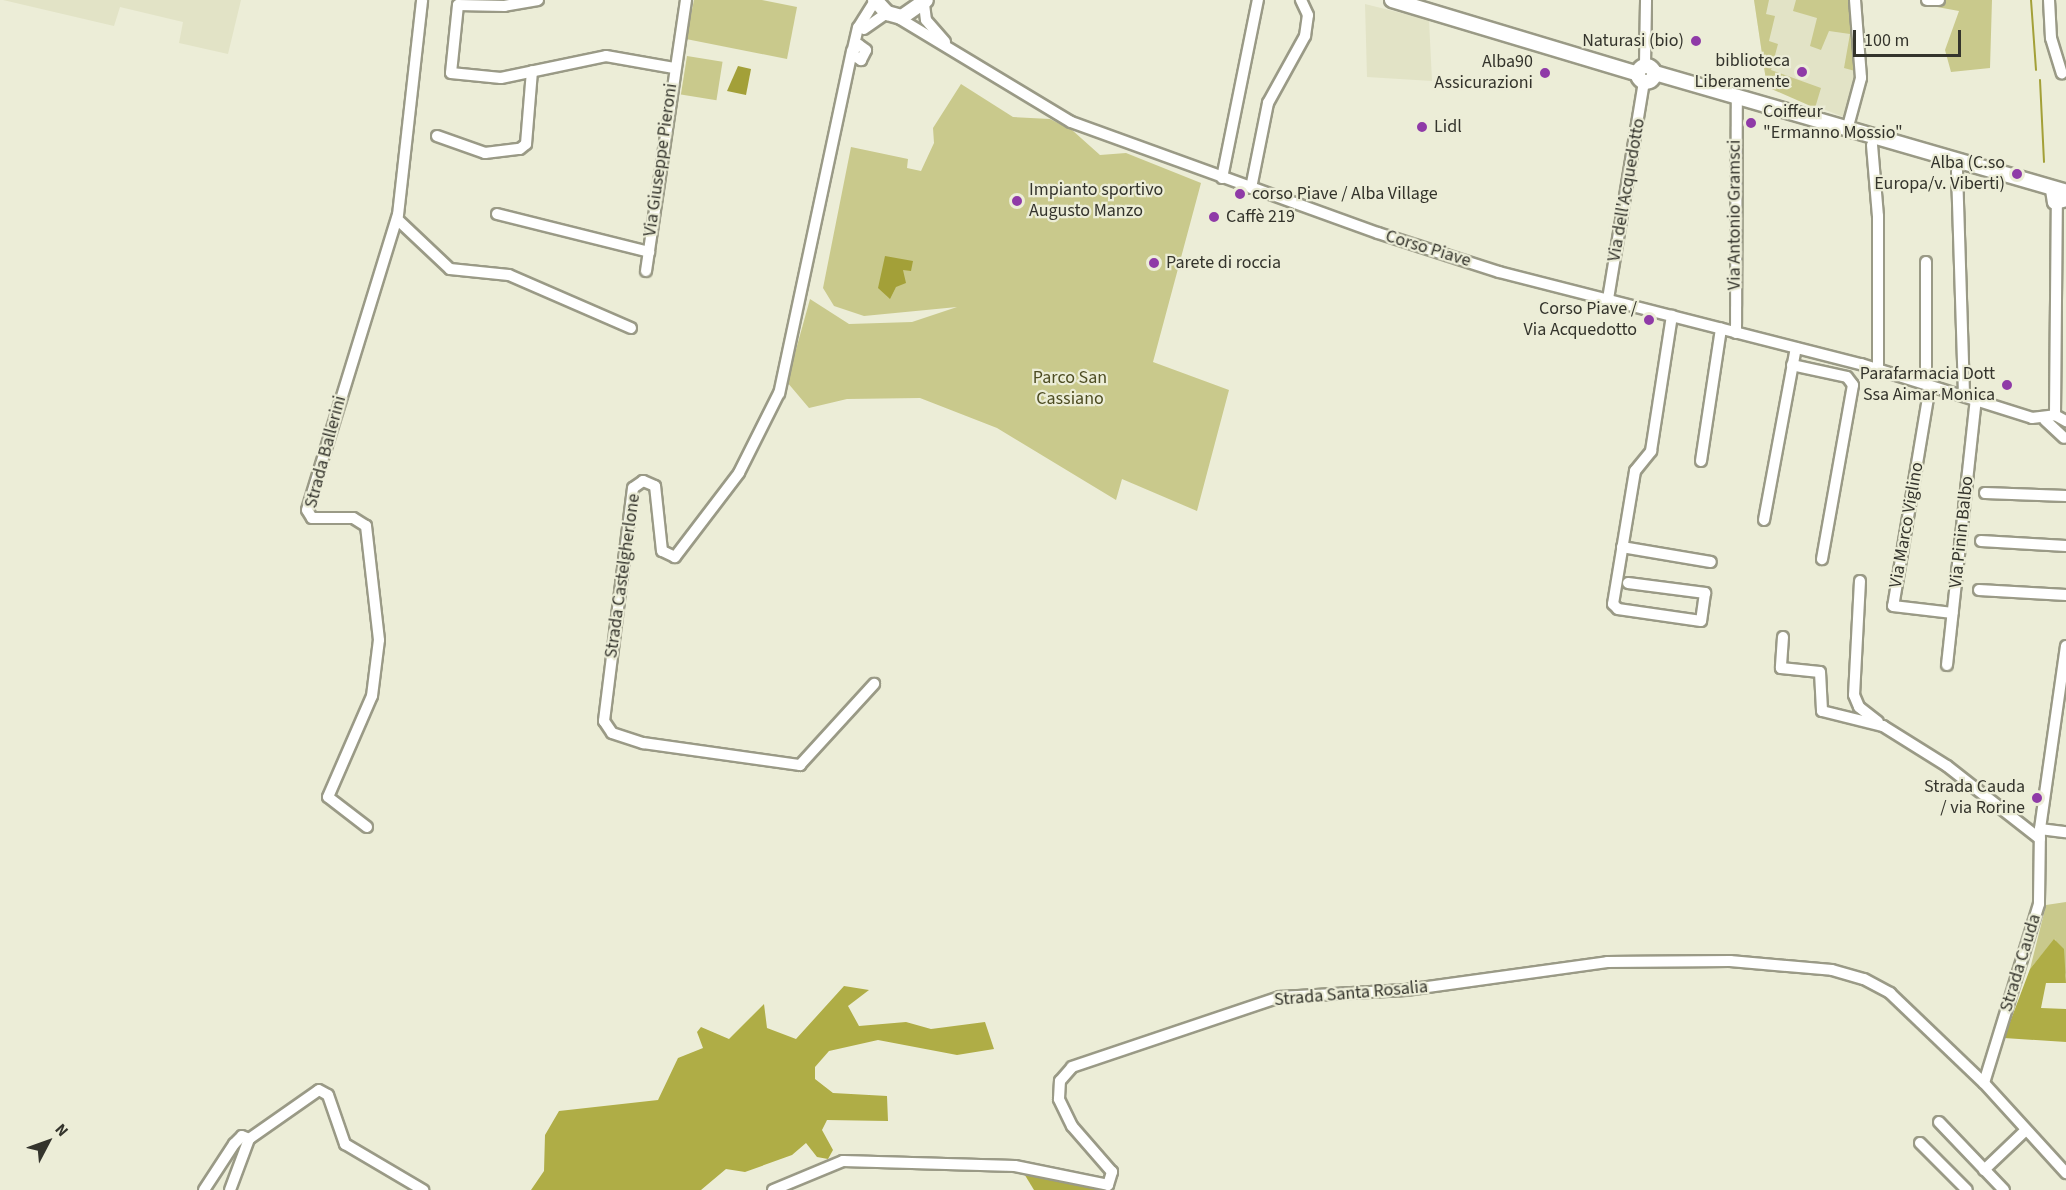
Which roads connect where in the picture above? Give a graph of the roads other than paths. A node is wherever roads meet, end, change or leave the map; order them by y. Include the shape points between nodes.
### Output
1 (422, 0) edge
2 (538, 0) edge
3 (683, 0) edge
4 (1258, 0) edge
5 (1301, 0) edge
6 (1392, 0) edge
7 (1413, 0) edge
8 (1646, 0) edge
9 (1855, 0) edge
10 (1927, 0) edge
11 (1939, 0) edge
12 (2049, 0) edge
13 (875, 1) edge
14 (925, 2) edge
15 (892, 15) junction
16 (955, 50) junction
17 (857, 52) junction
18 (674, 68) junction
19 (532, 71) junction
20 (2062, 72) dead end
21 (1646, 74) junction
22 (1736, 101) junction
23 (1847, 130) junction
24 (437, 136) dead end
25 (1872, 145) junction
26 (1957, 171) junction
27 (1222, 178) junction
28 (1251, 188) junction
29 (2061, 198) edge
30 (497, 214) dead end
31 (397, 219) junction
32 (649, 252) junction
33 (1926, 262) dead end
34 (646, 271) dead end
35 (1608, 299) junction
36 (1672, 316) junction
37 (632, 328) dead end
38 (1721, 329) junction
39 (1736, 333) junction
40 (1796, 348) junction
41 (1792, 365) junction
42 (1878, 369) junction
43 (1928, 385) junction
44 (1964, 395) junction
45 (1976, 399) junction
46 (2050, 418) junction
47 (2066, 420) edge
48 (2065, 438) edge
49 (1701, 461) dead end
50 (1985, 493) dead end
51 (2066, 496) edge
52 (1764, 520) dead end
53 (1981, 542) dead end
54 (2066, 546) edge
55 (1622, 547) junction
56 (1822, 559) dead end
57 (1711, 562) dead end
58 (1860, 581) dead end
59 (1628, 583) dead end
60 (1979, 591) dead end
61 (2066, 595) edge
62 (1953, 613) junction
63 (1783, 637) dead end
64 (2066, 646) edge
65 (1947, 665) dead end
66 (874, 684) dead end
67 (1883, 726) junction
68 (367, 827) dead end
69 (2066, 832) edge
70 (2040, 834) junction
71 (1984, 1083) junction
72 (1939, 1122) dead end
73 (2025, 1131) junction
74 (249, 1139) junction
75 (1920, 1143) dead end
76 (1984, 1170) junction
77 (2066, 1173) edge
78 (2001, 1187) edge
79 (204, 1190) edge
80 (230, 1190) edge
81 (423, 1190) edge
82 (773, 1190) edge
83 (1967, 1190) edge

1 - 31 street, Strada Ballerini
2 - 19 street, Via Giuseppe Pieroni via 505,6 458,4 451,73 479,79
3 - 18 street, Via Giuseppe Pieroni
4 - 27 street
5 - 28 street via 1308,15 1305,36 1268,103
6 - 21 main road
7 - 21 main road
8 - 21 street, Via dell'Acquedotto
9 - 23 street via 1861,78
10 - 11 street
12 - 20 street via 2049,21
13 - 15 main road
13 - 17 street via 858,28
14 - 15 main road via 912,14
14 - 16 street via 926,20
15 - 16 street
15 - 17 street via 864,28
16 - 27 street, Corso Piave via 1071,122
17 - 66 street, Strada Castelgherlone via 848,75 779,393 739,473 675,557 662,551 655,486 643,481 633,488 604,721 612,733 643,743 800,765
18 - 19 street, Via Giuseppe Pieroni via 606,56
18 - 32 street, Via Giuseppe Pieroni
19 - 24 street via 526,144 520,149 485,153
21 - 22 main road
21 - 35 street, Via dell'Acquedotto
22 - 23 main road
22 - 25 main road
22 - 39 street, Via Antonio Gramsci
23 - 29 main road
25 - 26 main road
25 - 42 street
26 - 29 main road
26 - 44 street
27 - 28 street, Corso Piave
28 - 35 street, Corso Piave via 1499,272
29 - 46 street
30 - 32 street, Via Giuseppe Pieroni
31 - 37 street via 450,269 509,275
31 - 68 street, Strada Ballerini via 307,510 312,518 359,519 366,526 379,640 372,696 328,797
32 - 34 street, Via Giuseppe Pieroni
33 - 43 street
35 - 36 street, Corso Piave
36 - 38 street, Corso Piave
36 - 55 street via 1651,452 1635,471
38 - 39 street, Corso Piave
38 - 49 street
39 - 40 street, Corso Piave
40 - 41 street
40 - 42 street, Corso Piave
41 - 52 street
41 - 56 street via 1847,377 1853,385
42 - 43 street, Corso Piave
43 - 44 street, Corso Piave
43 - 62 street, Via Marco Viglino via 1893,606
44 - 45 street, Corso Piave
45 - 46 street, Corso Piave
45 - 62 street, Via Pinin Balbo
46 - 47 street, Corso Piave
46 - 48 street, Corso Piave
50 - 51 street
53 - 54 street
55 - 57 street
55 - 59 street via 1614,598 1618,609 1701,621 1705,593
58 - 67 street via 1854,694 1859,707
60 - 61 street
62 - 65 street, Via Pinin Balbo
63 - 67 street via 1781,668 1820,672 1822,711
64 - 70 street, Strada Cauda
67 - 70 street via 1947,766
69 - 70 street
70 - 71 street, Strada Cauda via 2039,904
71 - 73 street, Strada Santa Rosalia
71 - 82 street, Strada Santa Rosalia via 1890,993 1864,979 1832,970 1730,961 1607,962 1406,990 1280,997 1072,1067 1060,1081 1059,1099 1072,1126 1112,1172 1108,1185 1015,1166 843,1161
72 - 76 street
73 - 76 street
73 - 77 street, Strada Santa Rosalia
74 - 79 street via 242,1136 234,1144
74 - 80 street
74 - 81 street via 319,1090 330,1100 345,1144
75 - 83 street
76 - 78 street

